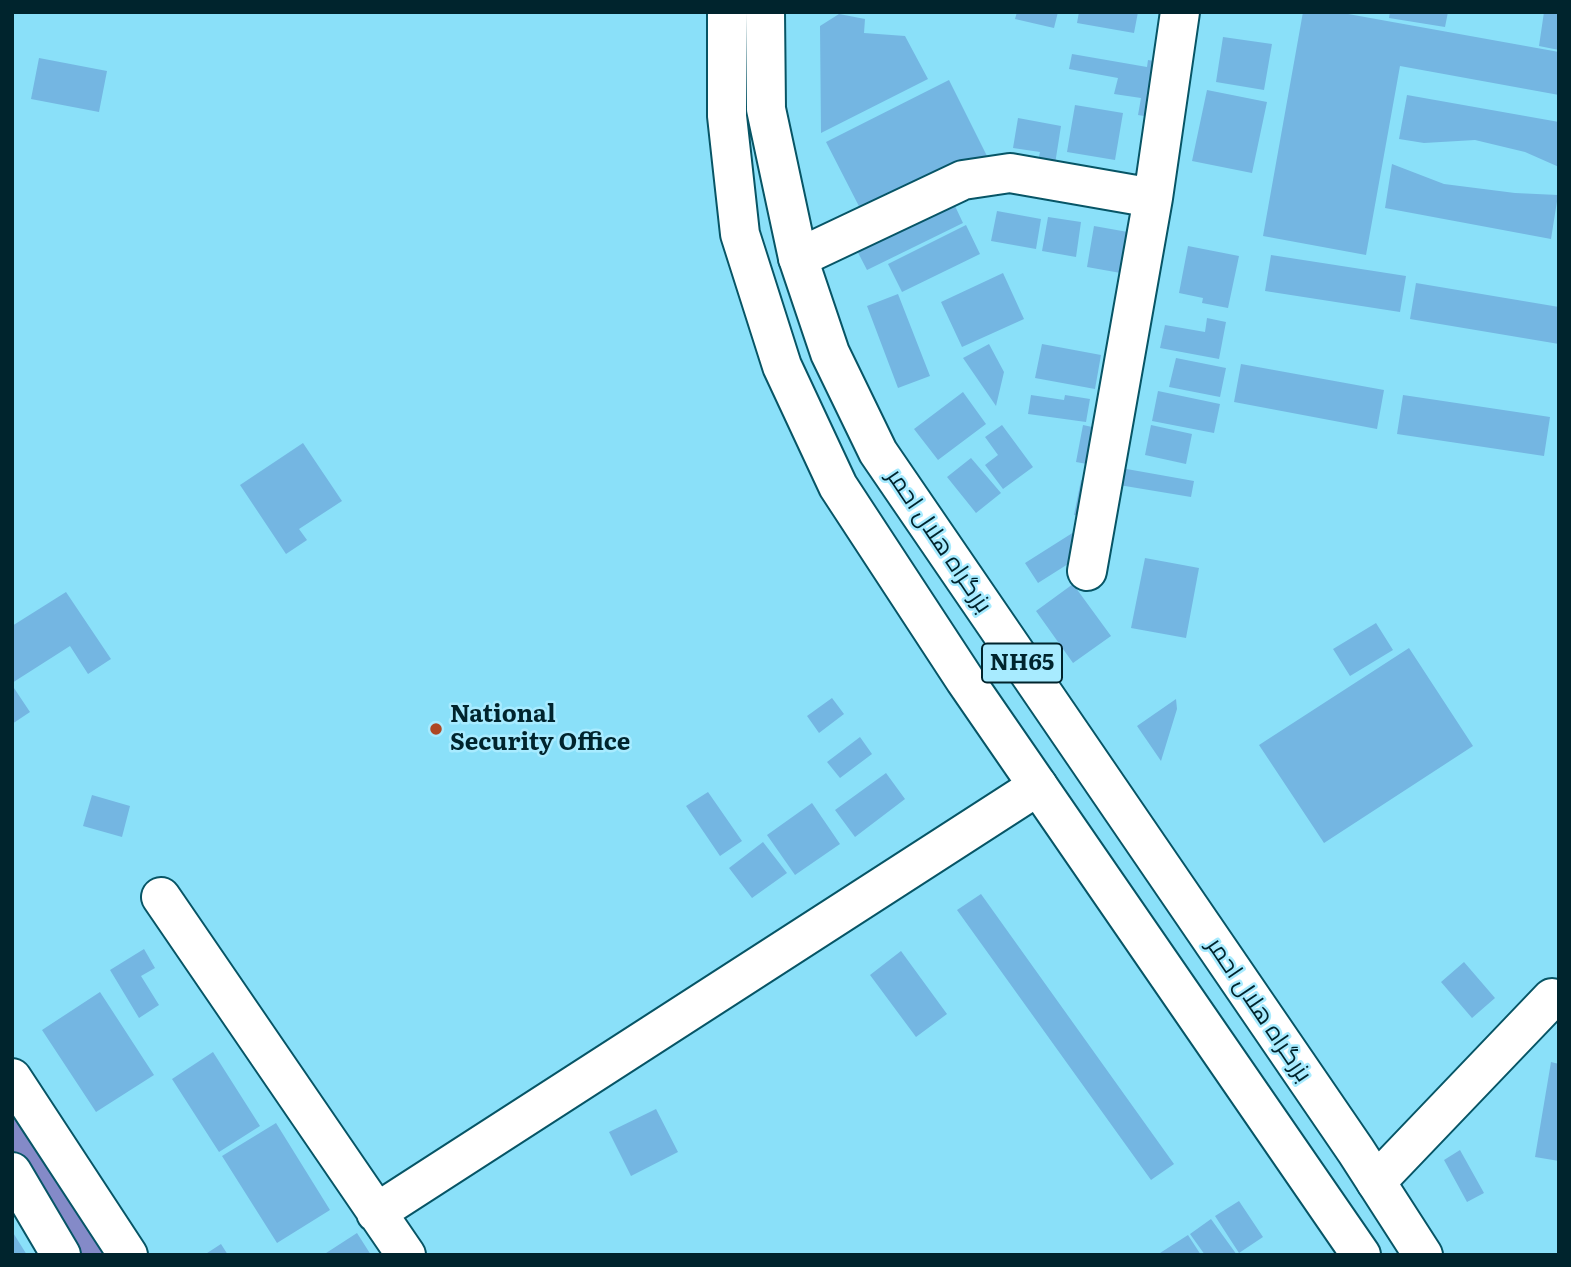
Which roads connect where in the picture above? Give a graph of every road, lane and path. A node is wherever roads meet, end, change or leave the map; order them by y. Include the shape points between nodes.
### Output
1 (727, 12) edge
2 (765, 12) edge
3 (1180, 12) edge
4 (1153, 198) junction
5 (799, 258) junction
6 (1087, 571) dead end
7 (1038, 786) junction
8 (161, 897) dead end
9 (1559, 1001) edge
10 (12, 1078) edge
11 (1366, 1166) junction
12 (12, 1172) edge
13 (1313, 1185) junction
14 (376, 1213) junction
15 (61, 1255) edge
16 (128, 1255) edge
17 (406, 1255) edge
18 (1361, 1255) edge
19 (1423, 1255) edge

1 - 7 main road, NH65 via 727,116 740,234 782,366 838,486
2 - 5 main road, بزرگراه هلال احمر / NH65 via 766,109
3 - 4 main road
4 - 5 main road via 1010,173 963,180
4 - 6 main road
5 - 11 main road, بزرگراه هلال احمر / NH65 via 830,353 878,452
7 - 13 main road, NH65
7 - 14 main road
8 - 14 main road
9 - 11 main road via 1552,999
10 - 16 main road
11 - 13 main road
11 - 19 main road, بزرگراه هلال احمر / NH65
12 - 15 main road
13 - 18 main road, NH65
14 - 17 main road

